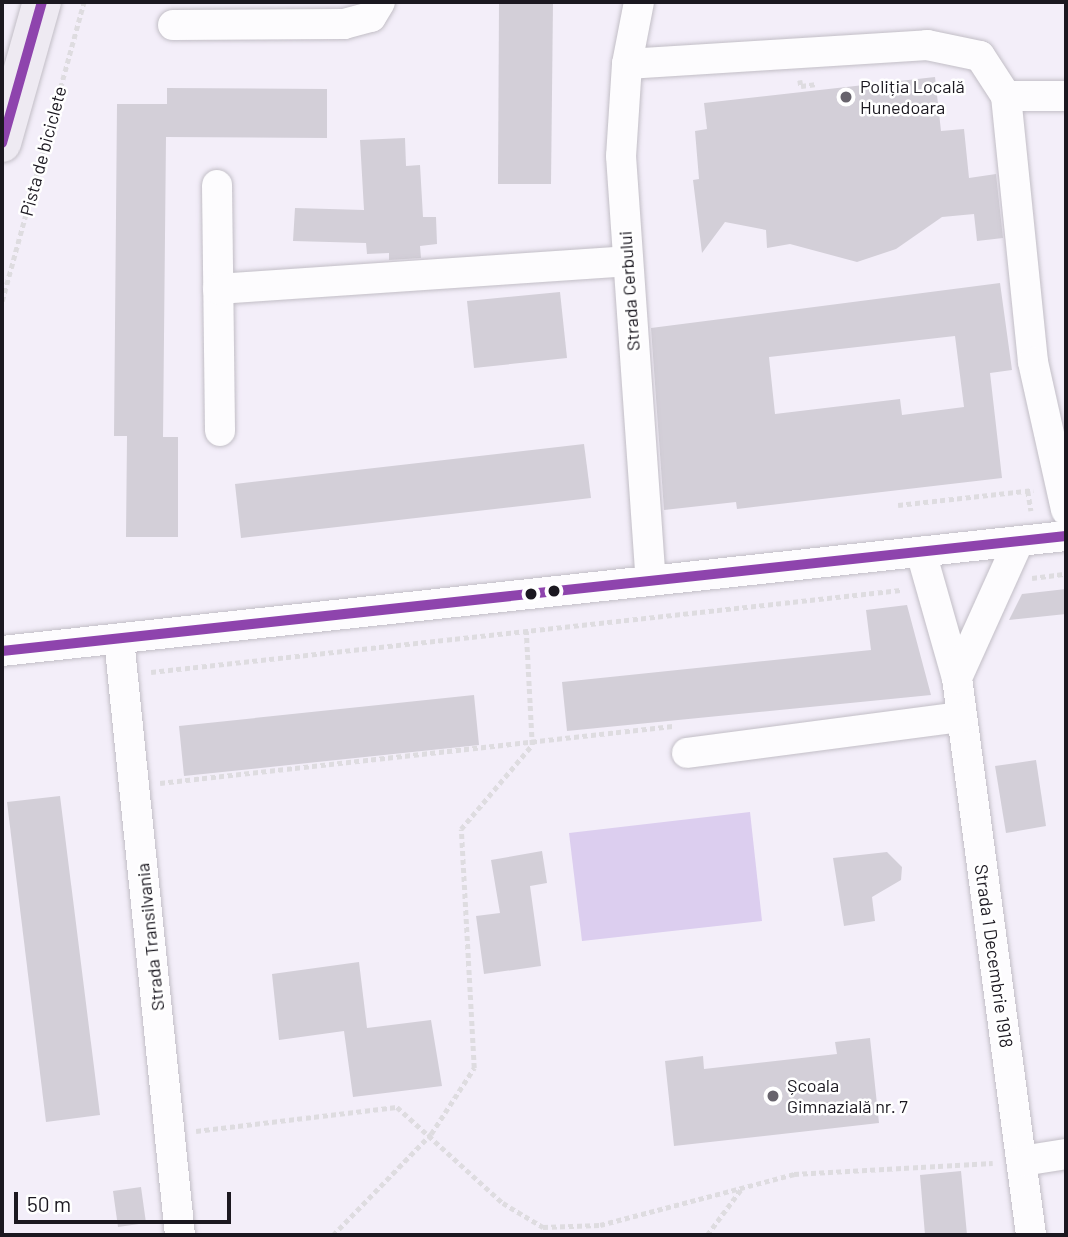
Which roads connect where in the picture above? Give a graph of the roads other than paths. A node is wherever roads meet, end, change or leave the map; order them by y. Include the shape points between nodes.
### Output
1 (42, 2) edge
2 (380, 2) edge
3 (639, 2) edge
4 (173, 25) dead end
5 (627, 64) junction
6 (1006, 96) junction
7 (1066, 96) edge
8 (2, 143) edge
9 (217, 185) dead end
10 (626, 261) junction
11 (218, 289) junction
12 (220, 431) dead end
13 (1065, 498) edge
14 (1066, 536) edge
15 (1020, 541) junction
16 (921, 552) junction
17 (651, 580) junction
18 (119, 639) junction
19 (2, 651) edge
20 (957, 678) junction
21 (962, 717) junction
22 (695, 752) road end
23 (1066, 1154) edge
24 (1022, 1161) junction
25 (180, 1235) edge
26 (1031, 1235) edge

1 - 8 main road
2 - 4 street via 371,17 344,24
3 - 5 street, Strada Cerbului
5 - 6 street via 951,46 980,56
5 - 10 street, Strada Cerbului via 621,156
6 - 7 street
6 - 13 street via 1033,362
9 - 11 street
10 - 11 street
10 - 17 street, Strada Cerbului
11 - 12 street
14 - 15 street
15 - 16 street
15 - 20 street
16 - 17 street
16 - 20 street, Strada 1 Decembrie 1918
17 - 18 street
18 - 19 street
18 - 25 street, Strada Transilvania
20 - 21 street, Strada 1 Decembrie 1918
21 - 22 street
21 - 24 street, Strada 1 Decembrie 1918
23 - 24 street
24 - 26 street, Strada 1 Decembrie 1918

